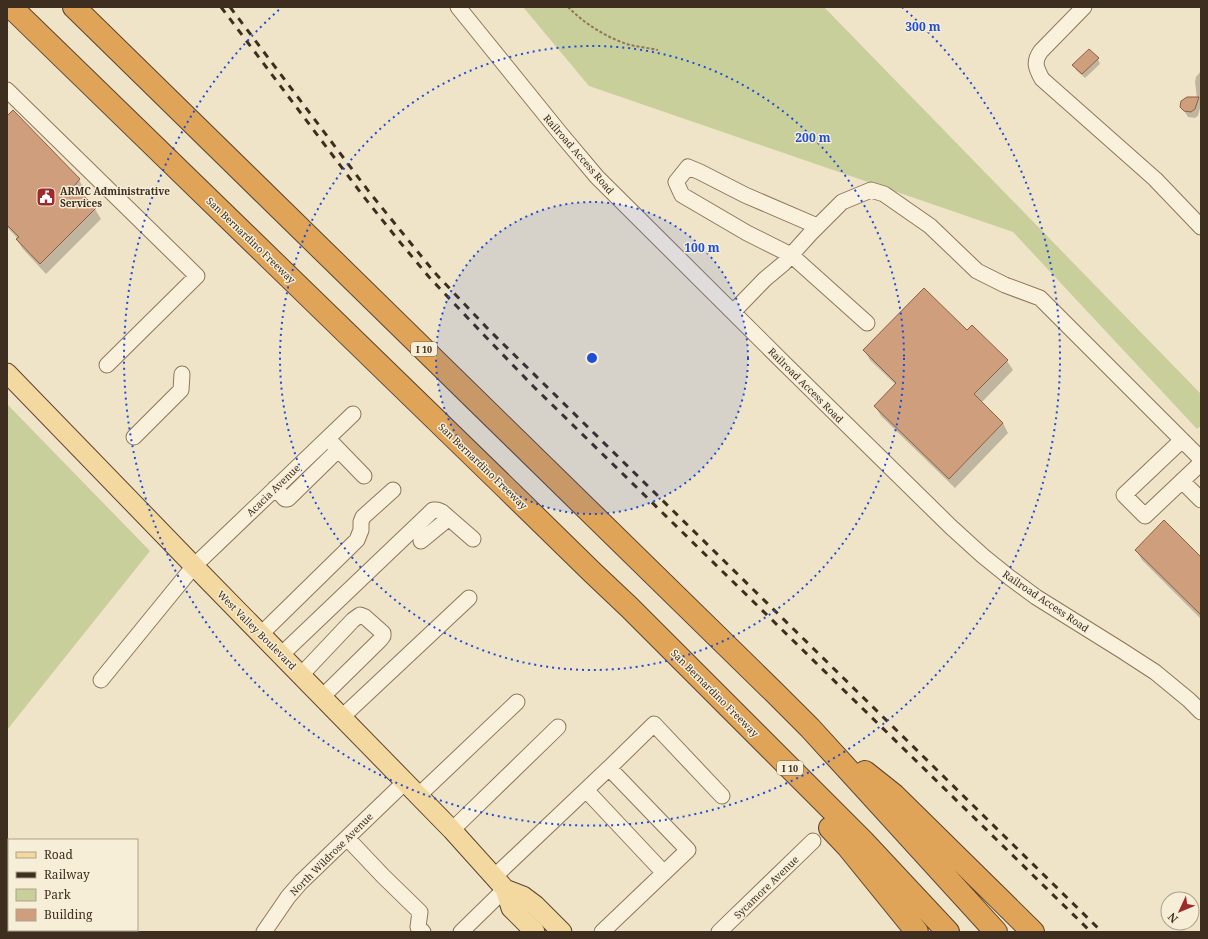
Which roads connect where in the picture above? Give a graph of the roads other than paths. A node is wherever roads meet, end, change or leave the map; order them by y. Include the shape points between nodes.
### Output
1 (11, 7) edge
2 (74, 7) edge
3 (458, 7) edge
4 (1084, 7) edge
5 (7, 90) edge
6 (818, 226) junction
7 (1201, 227) edge
8 (791, 255) junction
9 (733, 312) junction
10 (867, 323) dead end
11 (107, 365) dead end
12 (7, 373) edge
13 (182, 374) dead end
14 (353, 414) dead end
15 (134, 437) dead end
16 (327, 438) junction
17 (1182, 440) junction
18 (338, 450) junction
19 (1201, 459) edge
20 (1201, 463) edge
21 (364, 476) dead end
22 (1182, 480) junction
23 (275, 488) junction
24 (393, 490) dead end
25 (1201, 500) edge
26 (449, 518) junction
27 (473, 539) dead end
28 (421, 541) dead end
29 (194, 566) junction
30 (469, 598) dead end
31 (629, 607) junction
32 (261, 634) junction
33 (281, 655) junction
34 (301, 675) junction
35 (101, 680) dead end
36 (322, 697) junction
37 (517, 702) dead end
38 (1201, 712) edge
39 (342, 717) junction
40 (558, 727) dead end
41 (810, 728) junction
42 (609, 768) junction
43 (406, 781) junction
44 (586, 790) junction
45 (419, 795) junction
46 (722, 796) dead end
47 (452, 830) junction
48 (347, 838) junction
49 (813, 841) dead end
50 (664, 873) junction
51 (499, 883) junction
52 (266, 931) edge
53 (423, 932) edge
54 (461, 932) edge
55 (535, 932) edge
56 (562, 932) edge
57 (602, 932) edge
58 (719, 932) edge
59 (917, 932) edge
60 (948, 932) edge
61 (996, 932) edge
62 (1033, 932) edge

1 - 31 highway, San Bernardino Freeway / I 10
2 - 41 highway, I 10
3 - 9 street, Railroad Access Road via 597,177
4 - 7 street via 1037,56 1037,70 1042,79 1155,179
5 - 11 street via 197,276
6 - 8 street
6 - 8 street via 688,167 676,182 682,195
6 - 17 street via 842,202 871,190 884,194 930,226 977,271 1040,298
8 - 9 street
8 - 10 street
9 - 38 street, Railroad Access Road via 983,556 1036,597 1155,672
12 - 29 main road, West Valley Boulevard
13 - 15 street via 182,390
14 - 16 street, Acacia Avenue
16 - 18 street
16 - 23 street, Acacia Avenue
17 - 19 street
17 - 22 street via 1124,495 1145,516
18 - 21 street
18 - 23 street via 288,498 285,499
20 - 22 street
22 - 25 street
23 - 29 street, Acacia Avenue
24 - 32 street via 363,517 357,540
26 - 27 street
26 - 28 street
26 - 33 street via 437,510 429,512
29 - 32 main road, West Valley Boulevard
29 - 35 street, Acacia Avenue
30 - 39 street
31 - 59 highway via 682,676 719,718 848,847
31 - 60 highway, San Bernardino Freeway / I 10 via 847,825
32 - 33 main road, West Valley Boulevard
33 - 34 main road, West Valley Boulevard
34 - 36 main road, West Valley Boulevard
34 - 36 street via 360,615 383,633 380,640
36 - 39 main road, West Valley Boulevard
37 - 45 street
39 - 43 main road, West Valley Boulevard
40 - 47 street
41 - 61 highway, I 10
41 - 62 highway via 894,795
42 - 44 street
42 - 46 street via 654,724
42 - 50 street via 688,850
43 - 45 main road, West Valley Boulevard
43 - 48 street, North Wildrose Avenue
44 - 50 street
44 - 51 street
45 - 47 main road, West Valley Boulevard
47 - 51 main road, West Valley Boulevard
48 - 52 street, North Wildrose Avenue via 288,896
48 - 53 street via 420,912 418,927
49 - 58 street, Sycamore Avenue
50 - 57 street
51 - 54 street
51 - 55 main road, West Valley Boulevard via 511,908
51 - 56 main road, West Valley Boulevard via 535,905

